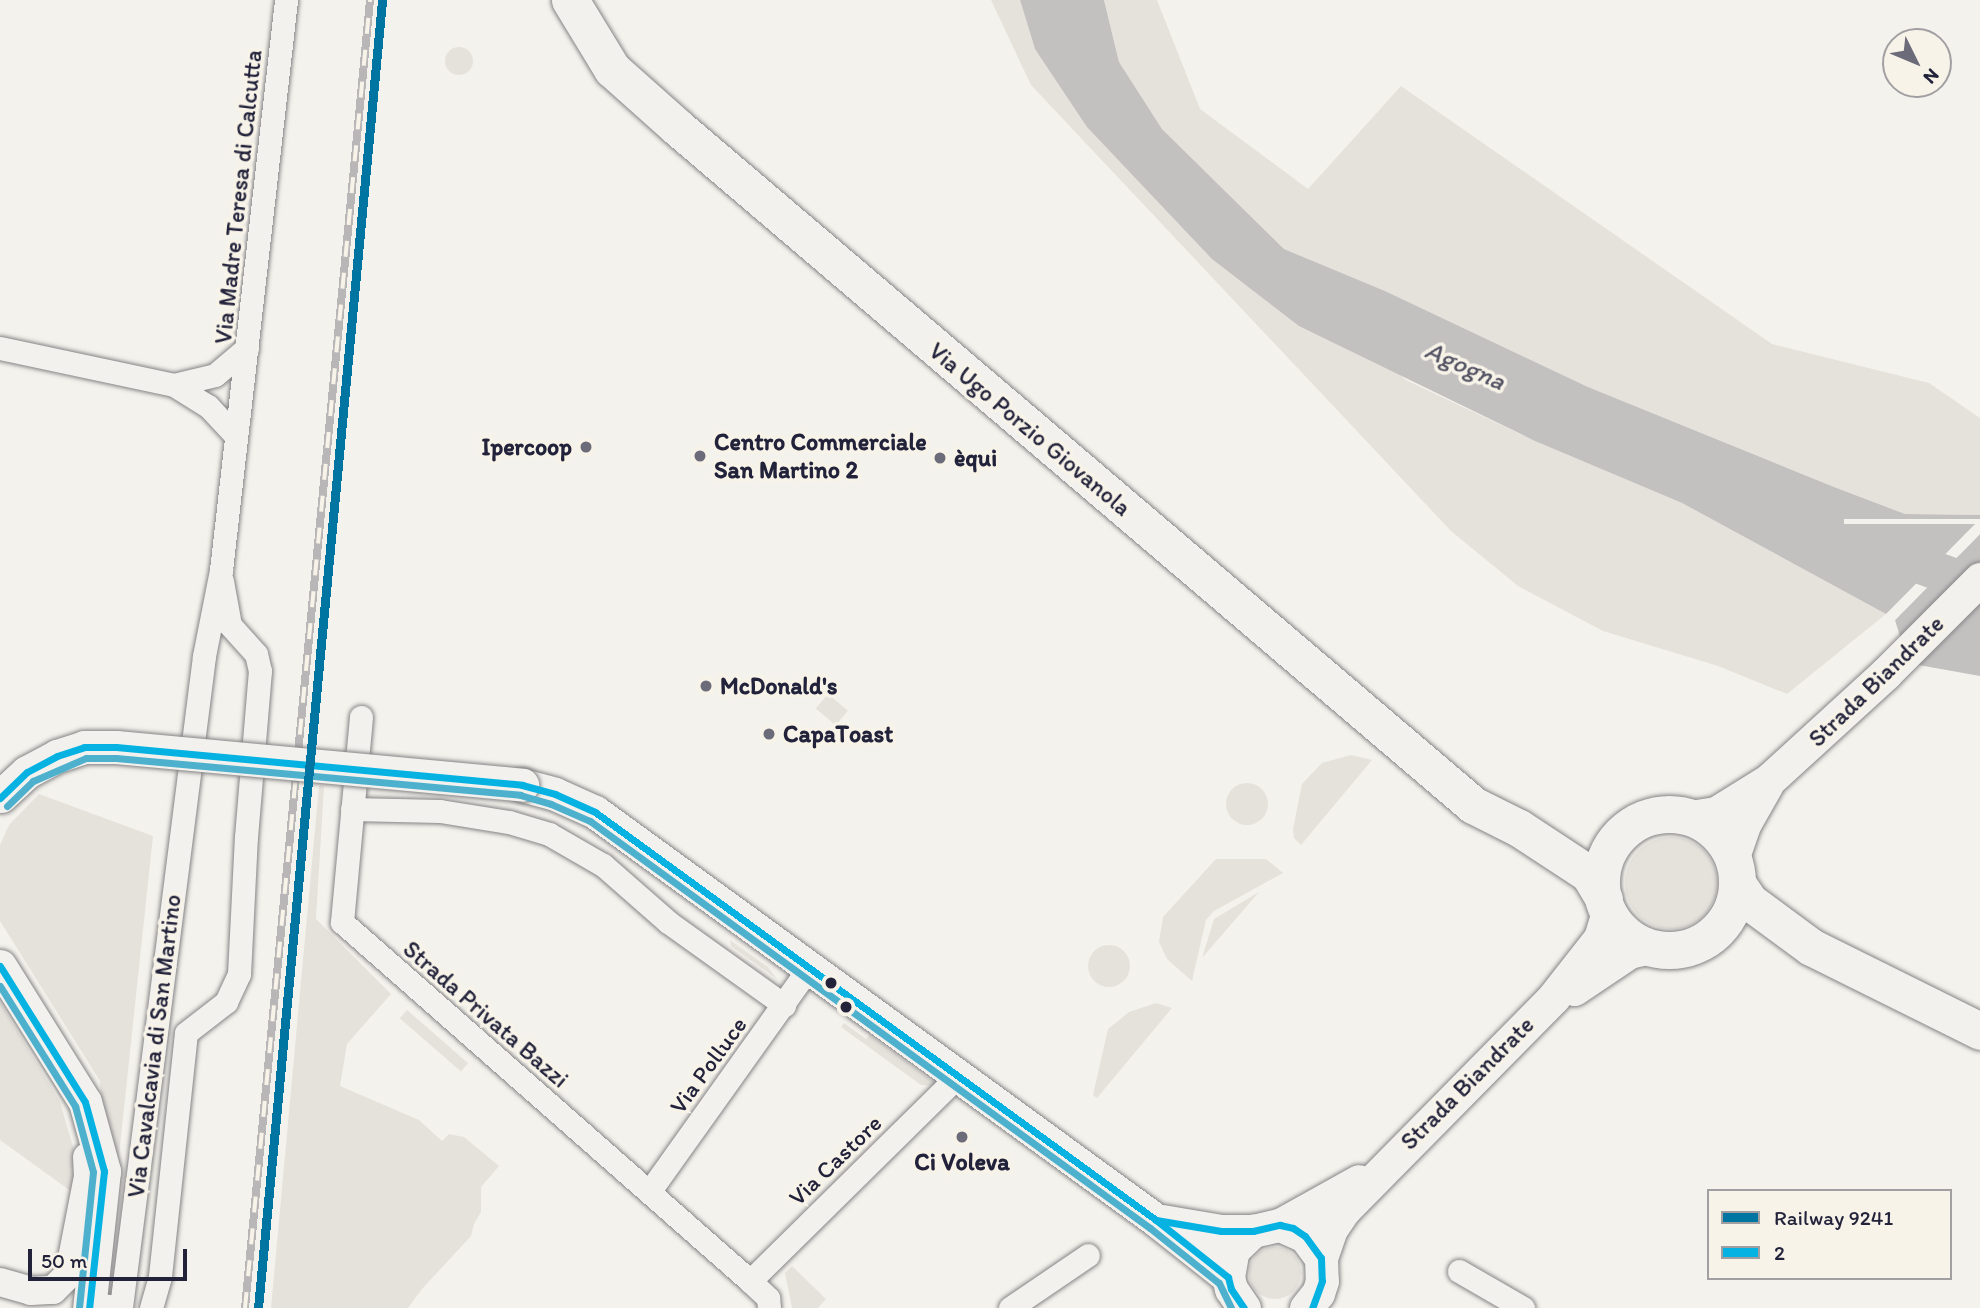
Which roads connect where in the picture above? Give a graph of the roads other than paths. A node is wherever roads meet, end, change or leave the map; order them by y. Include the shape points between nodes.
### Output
1 (286, 0) edge
2 (570, 0) edge
3 (0, 348) edge
4 (247, 348) junction
5 (174, 385) junction
6 (241, 399) joint
7 (236, 436) junction
8 (220, 570) junction
9 (1980, 579) edge
10 (204, 656) junction
11 (260, 671) junction
12 (361, 717) dead end
13 (1769, 780) junction
14 (0, 797) edge
15 (352, 809) junction
16 (1690, 817) junction
17 (1519, 828) junction
18 (1626, 830) junction
19 (1735, 870) junction
20 (1606, 906) junction
21 (1709, 937) junction
22 (1650, 947) junction
23 (1811, 947) junction
24 (0, 966) edge
25 (808, 968) junction
26 (1553, 998) junction
27 (784, 1005) junction
28 (1980, 1031) edge
29 (957, 1077) junction
30 (85, 1102) junction
31 (1382, 1168) junction
32 (649, 1192) junction
33 (1156, 1220) junction
34 (1266, 1228) junction
35 (1088, 1255) dead end
36 (1321, 1258) junction
37 (1459, 1271) dead end
38 (750, 1281) junction
39 (0, 1284) edge
40 (1231, 1295) edge
41 (90, 1306) edge
42 (1310, 1306) edge
43 (26, 1308) edge
44 (151, 1308) edge
45 (769, 1308) edge
46 (1010, 1308) edge
47 (1524, 1308) edge

1 - 4 street, Via Madre Teresa di Calcutta
2 - 17 main road, Via Ugo Porzio Giovanola via 612,69 677,127 1473,805
3 - 5 street
4 - 5 street via 215,374
4 - 6 street, Via Madre Teresa di Calcutta
5 - 7 street via 208,406
6 - 7 street, Via Cavalcavia di San Martino
7 - 8 street, Via Cavalcavia di San Martino
8 - 10 street, Via Cavalcavia di San Martino
8 - 11 street, Via Cavalcavia di San Martino via 230,625 256,654
9 - 13 main road, Strada Biandrate
10 - 11 street via 224,646 250,657
10 - 41 street, Via Cavalcavia di San Martino via 121,1307
11 - 44 street, Via Cavalcavia di San Martino via 239,974 226,1002 187,1033 160,1276
12 - 15 street, Strada Privata Bazzi
13 - 16 main road, Strada Biandrate via 1716,813
13 - 19 main road, Strada Biandrate via 1745,823
14 - 25 main road, bridge via 27,772 84,747 522,785 595,812
15 - 27 street via 440,811 550,834 603,865 668,922
15 - 32 street, Strada Privata Bazzi via 342,922
16 - 18 main road via 1657,815
16 - 19 main road via 1715,833
17 - 18 main road, Via Ugo Porzio Giovanola via 1573,839
17 - 20 main road, Via Ugo Porzio Giovanola via 1589,874
18 - 20 main road via 1605,861 1601,880
19 - 21 main road via 1729,913
19 - 23 main road via 1750,902
20 - 22 main road via 1619,928
20 - 26 main road, Strada Biandrate via 1600,938
21 - 22 main road via 1681,948
21 - 23 main road via 1761,934
22 - 26 main road, Strada Biandrate via 1629,951 1571,991
23 - 28 main road
24 - 30 main road, Via Cavalcavia di San Martino
25 - 27 street, Via Polluce
25 - 29 main road
26 - 31 main road, Strada Biandrate
27 - 32 street, Via Polluce
29 - 33 main road
29 - 38 street, Via Castore
30 - 39 street via 88,1175 69,1274 53,1290
30 - 41 main road, Via Cavalcavia di San Martino via 104,1171
31 - 34 main road, Strada Biandrate
31 - 36 main road, Strada Biandrate via 1331,1228
32 - 38 street, Strada Privata Bazzi
33 - 34 main road via 1221,1231
33 - 40 main road
34 - 36 main road via 1305,1236
34 - 40 main road via 1233,1250
35 - 46 street
36 - 42 main road, Strada Biandrate via 1322,1282
37 - 47 street
38 - 45 street, Strada Privata Bazzi via 768,1298
39 - 43 street

